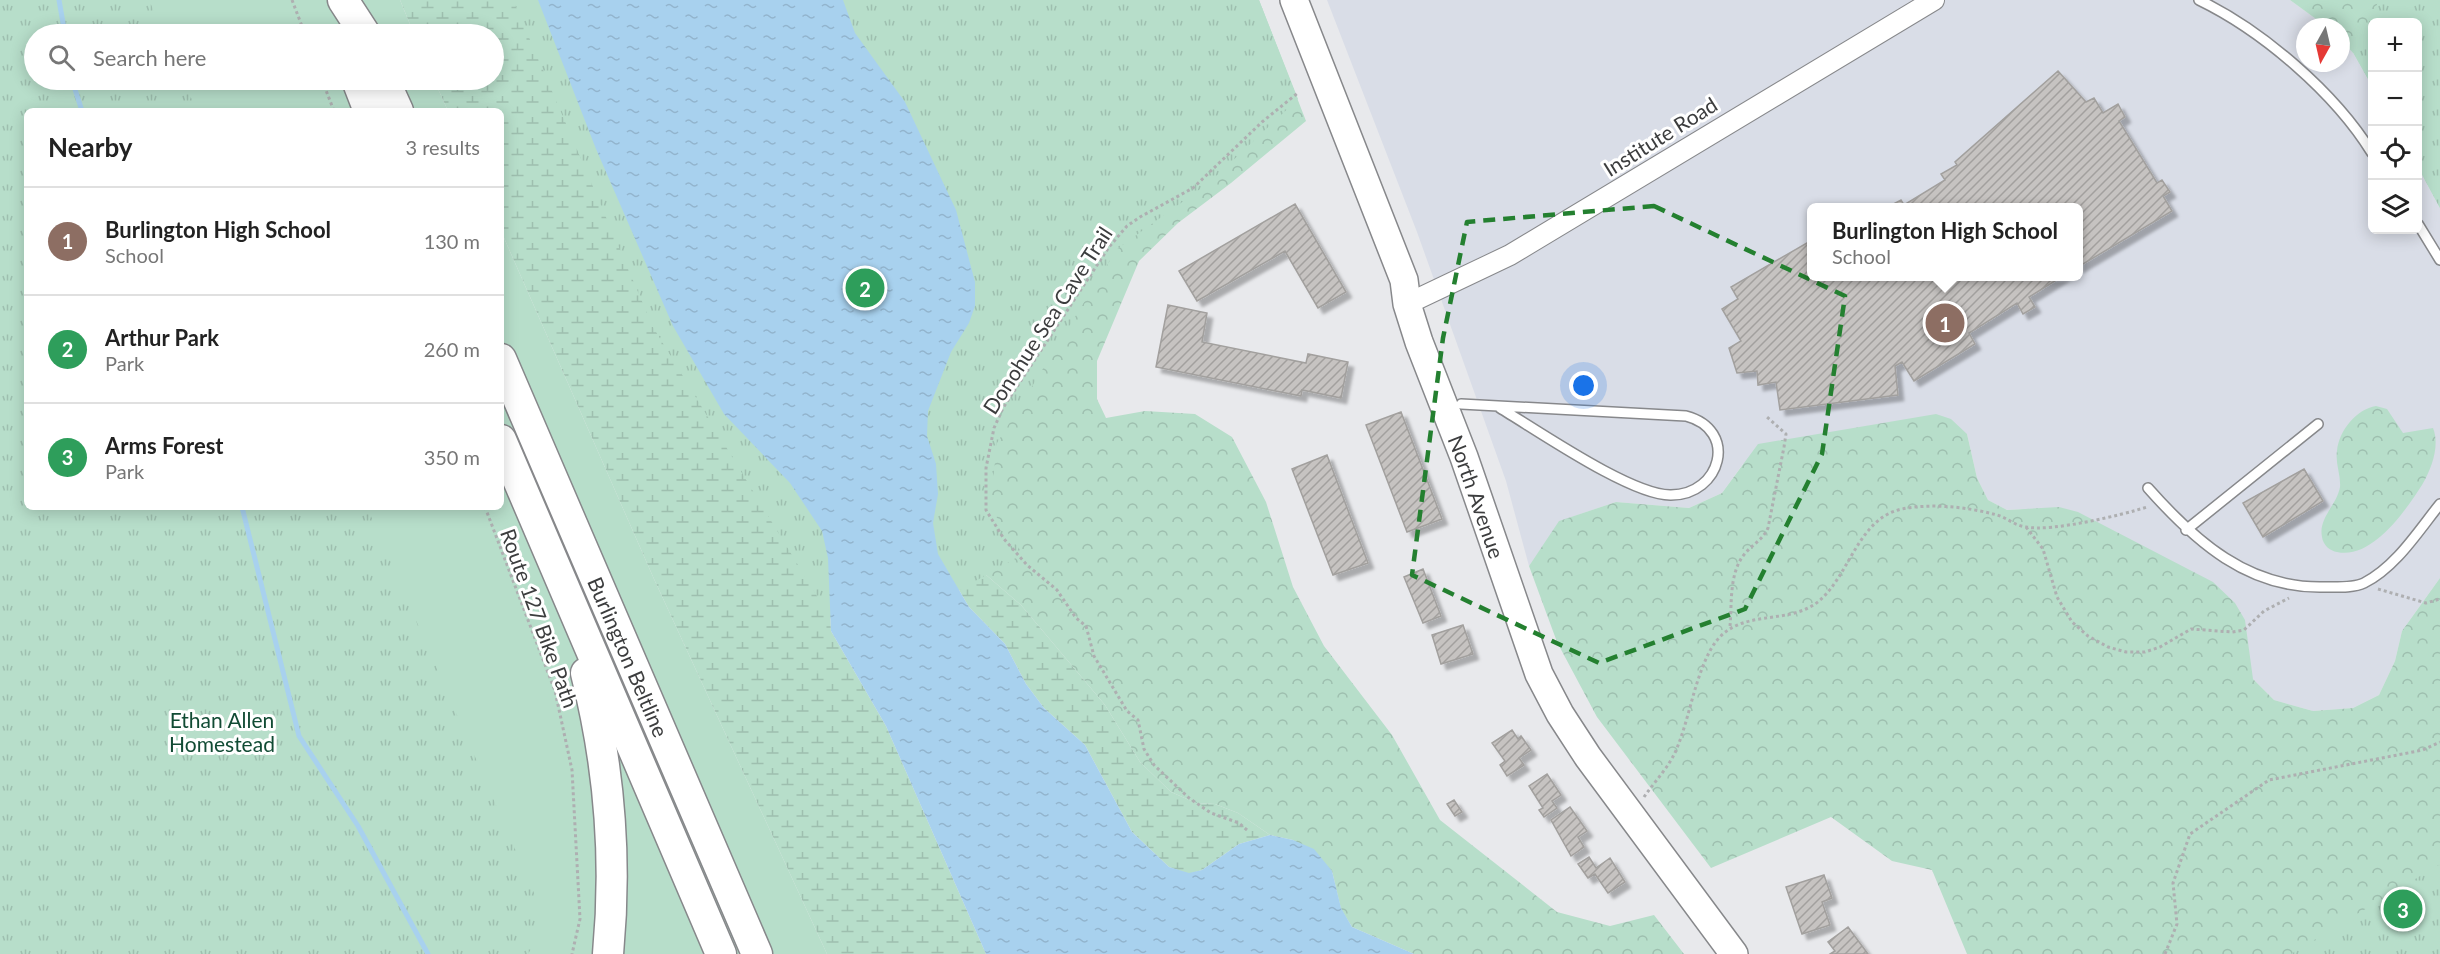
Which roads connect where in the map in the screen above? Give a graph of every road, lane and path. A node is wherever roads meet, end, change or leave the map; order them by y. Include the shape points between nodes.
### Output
1 (292, 0) edge
2 (341, 0) edge
3 (1294, 0) edge
4 (1934, 0) edge
5 (2199, 0) edge
6 (301, 24) edge
7 (343, 24) edge
8 (358, 24) edge
9 (326, 90) edge
10 (361, 90) edge
11 (389, 90) edge
12 (1299, 92) dead end
13 (333, 108) edge
14 (368, 108) edge
15 (397, 108) edge
16 (2368, 146) edge
17 (2422, 231) edge
18 (2440, 260) edge
19 (1407, 304) junction
20 (504, 366) edge
21 (1461, 404) dead end
22 (1500, 408) junction
23 (1767, 417) dead end
24 (2318, 423) dead end
25 (504, 447) edge
26 (2148, 488) dead end
27 (2160, 502) junction
28 (2440, 504) edge
29 (485, 510) edge
30 (539, 527) junction
31 (2026, 527) junction
32 (2186, 530) junction
33 (2363, 583) junction
34 (2309, 588) junction
35 (2440, 599) edge
36 (1730, 626) junction
37 (2440, 742) edge
38 (1629, 816) junction
39 (1247, 831) dead end
40 (572, 954) edge
41 (608, 954) edge
42 (722, 954) edge
43 (758, 954) edge
44 (1734, 954) edge
45 (2165, 954) edge

1 - 6 path
2 - 7 main road
2 - 8 main road
3 - 19 main road, North Avenue via 1404,280
4 - 19 street, Institute Road via 1510,255
5 - 16 lane via 2251,32 2325,93
9 - 13 path
10 - 14 main road
11 - 15 main road
12 - 39 path, Donohue Sea Cave Trail via 1193,188 1127,226 1109,247 1003,408 994,428 986,468 986,510 1004,539 1057,590 1086,626 1094,656 1127,711 1138,720 1144,749 1154,765 1189,798
17 - 18 lane
19 - 38 main road, North Avenue via 1539,674 1560,714
20 - 43 main road, Burlington Beltline
21 - 22 lane
22 - 22 lane via 1686,416 1701,420 1713,431 1719,449 1717,466 1707,481 1690,492 1671,495 1648,491 1625,482
23 - 36 path via 1786,434 1784,447 1768,528 1735,567
24 - 32 lane
25 - 30 main road, Burlington Beltline
26 - 27 lane
27 - 31 path via 2083,522
27 - 32 lane
28 - 33 lane via 2405,547
29 - 40 path, Route 127 Bike Path via 555,691 572,770 580,919
30 - 41 main road via 587,674 599,731 612,868
30 - 42 main road, Burlington Beltline
31 - 34 path via 2043,549 2057,597 2072,622 2088,636 2126,652 2160,647 2191,629 2244,630 2264,610
31 - 36 path via 1969,509 1900,509 1876,521 1834,587 1817,603 1800,611
32 - 34 lane via 2229,564 2258,576
33 - 34 lane
33 - 35 path via 2426,603
36 - 38 path via 1712,648 1668,766
37 - 45 path via 2423,750 2269,780 2190,834 2173,883 2177,924
38 - 44 main road, North Avenue

